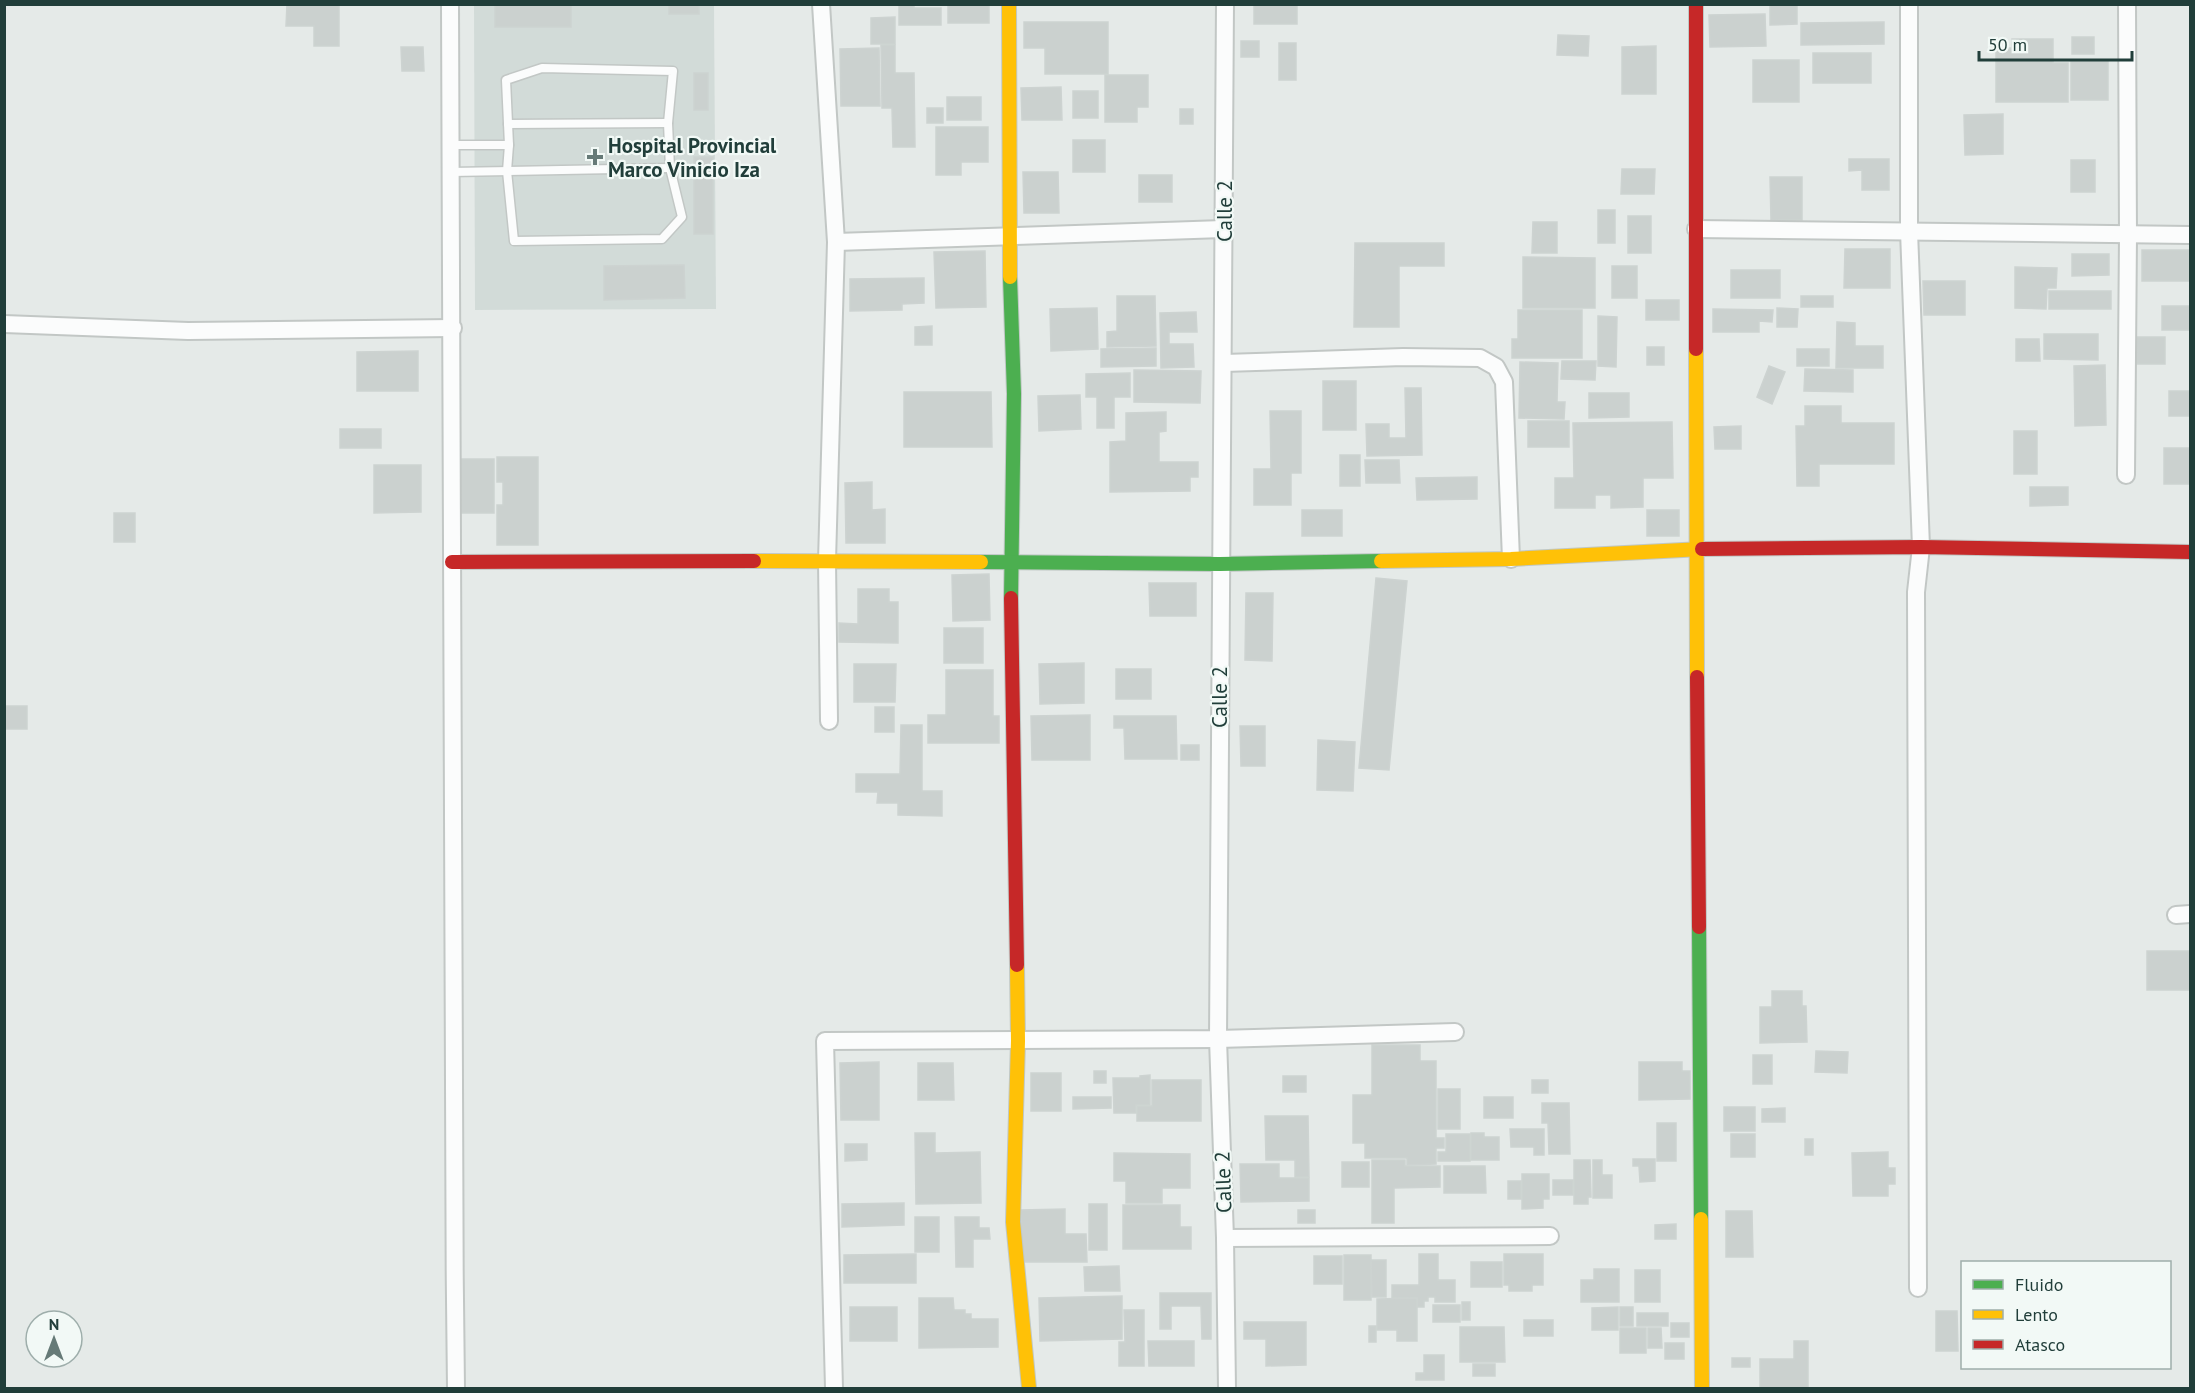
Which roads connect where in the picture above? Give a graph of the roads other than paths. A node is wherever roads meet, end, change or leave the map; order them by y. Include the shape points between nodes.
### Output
1 (450, 4) edge
2 (821, 4) edge
3 (1008, 4) edge
4 (1225, 4) edge
5 (1696, 4) edge
6 (1909, 4) edge
7 (2127, 4) edge
8 (668, 123) junction
9 (508, 124) junction
10 (451, 145) junction
11 (509, 145) junction
12 (670, 168) junction
13 (507, 171) junction
14 (451, 172) junction
15 (1223, 229) junction
16 (1696, 229) junction
17 (1909, 231) junction
18 (2190, 235) edge
19 (1008, 236) junction
20 (2128, 236) junction
21 (836, 242) junction
22 (4, 324) edge
23 (453, 328) junction
24 (1224, 363) junction
25 (2126, 475) dead end
26 (1920, 547) junction
27 (1696, 549) junction
28 (2190, 552) edge
29 (1511, 559) junction
30 (827, 561) junction
31 (452, 562) junction
32 (1010, 563) junction
33 (1220, 564) junction
34 (829, 722) dead end
35 (1455, 1032) dead end
36 (1218, 1039) junction
37 (1018, 1041) junction
38 (1550, 1236) dead end
39 (1225, 1238) junction
40 (1918, 1288) dead end
41 (456, 1389) edge
42 (834, 1389) edge
43 (1029, 1389) edge
44 (1227, 1389) edge
45 (1702, 1389) edge

1 - 10 street
2 - 21 street
3 - 19 street
4 - 15 street, Calle 2
5 - 16 street
6 - 17 street
7 - 20 street
8 - 9 lane
8 - 9 lane via 673,71 542,68 506,80
8 - 12 lane
9 - 11 lane
10 - 11 lane
10 - 14 street
11 - 13 lane
12 - 13 lane
12 - 13 lane via 682,218 662,238 514,241
13 - 14 lane
14 - 23 street
15 - 19 street
15 - 24 street, Calle 2
16 - 17 street
16 - 27 street
17 - 20 street
17 - 26 street
18 - 20 street
19 - 21 street
19 - 32 street via 1014,394
20 - 25 street
21 - 30 street
22 - 23 street via 188,331
23 - 31 street
24 - 29 street via 1480,358 1496,367 1504,382
24 - 33 street, Calle 2
26 - 27 street
26 - 28 street
26 - 40 street via 1916,592
27 - 29 street
27 - 45 street
29 - 33 street
30 - 31 street
30 - 32 street
30 - 34 street
31 - 41 street
32 - 33 street
32 - 37 street
33 - 36 street, Calle 2
35 - 36 street
36 - 37 street
36 - 39 street, Calle 2
37 - 42 street via 825,1041
37 - 43 street via 1013,1222
38 - 39 street
39 - 44 street, Calle 2

